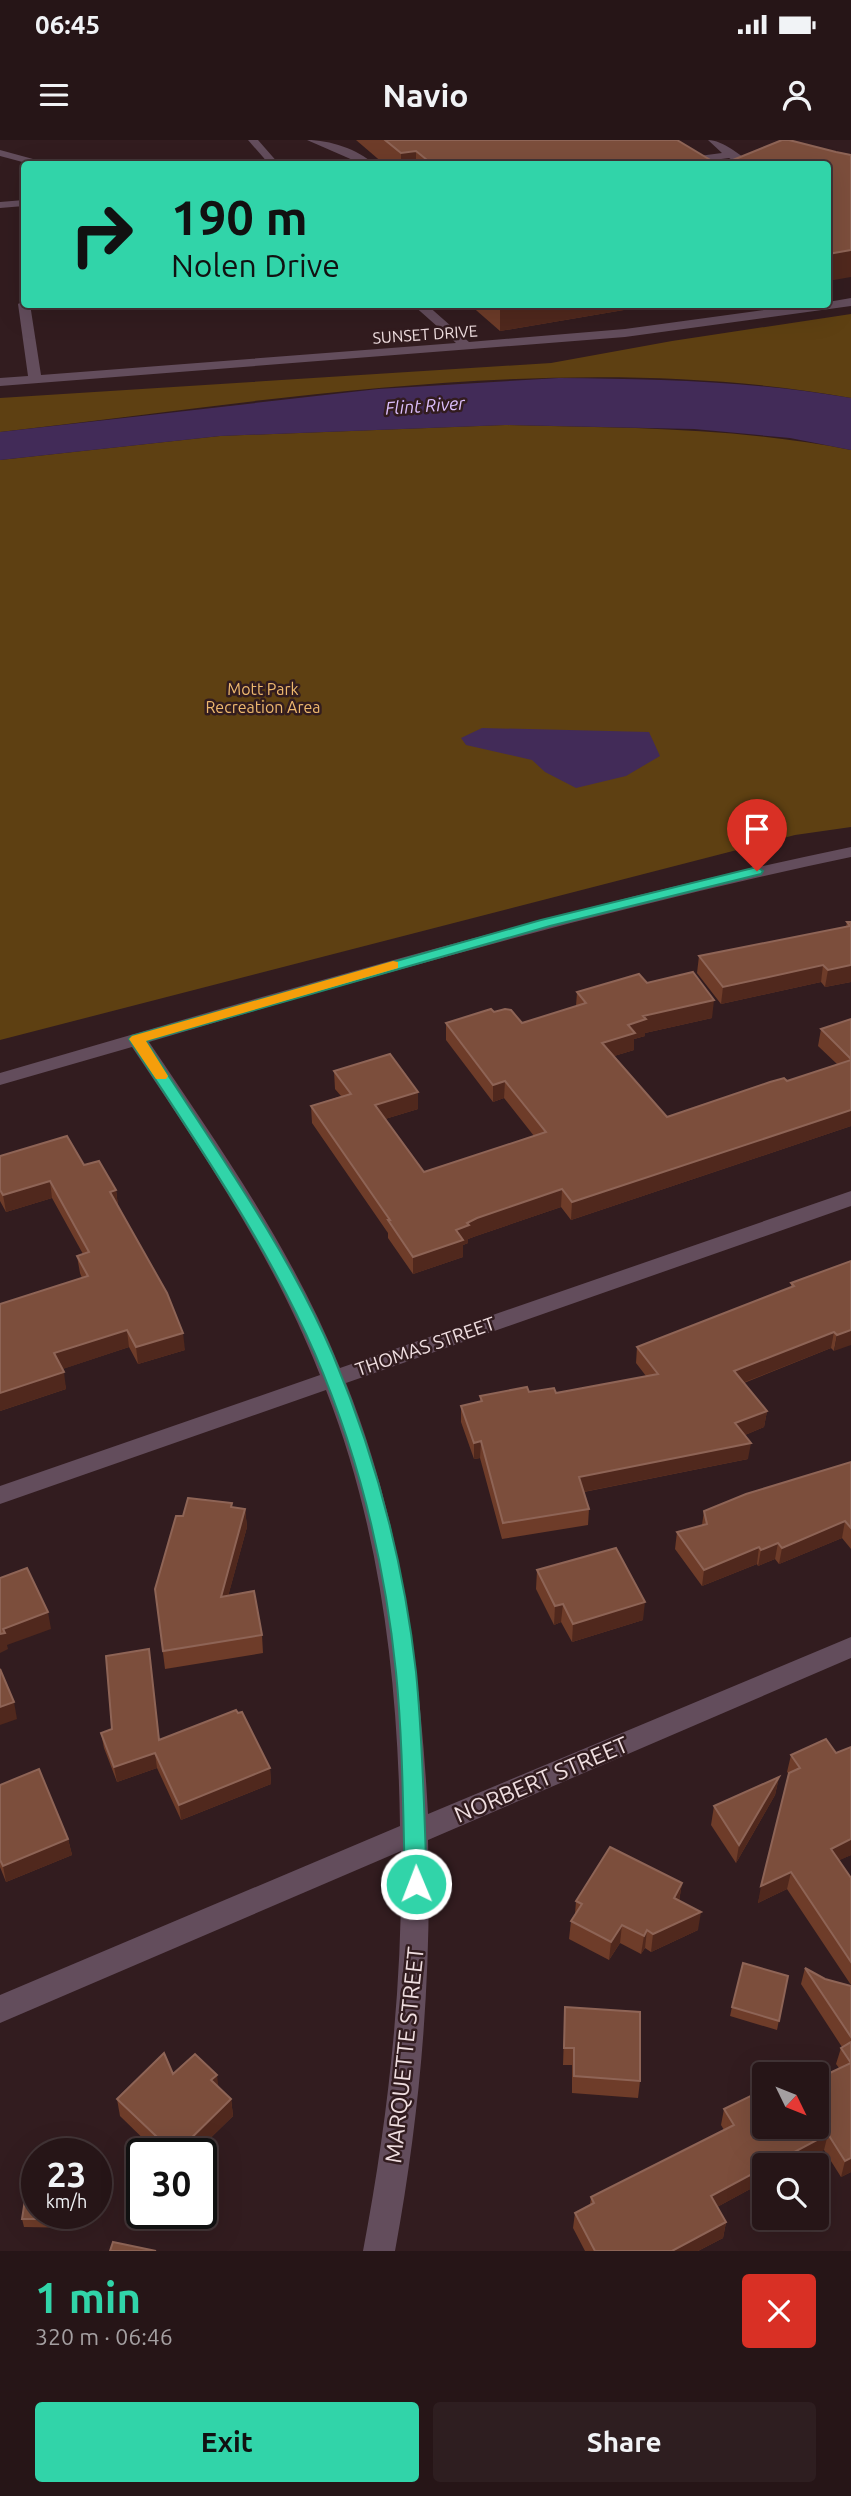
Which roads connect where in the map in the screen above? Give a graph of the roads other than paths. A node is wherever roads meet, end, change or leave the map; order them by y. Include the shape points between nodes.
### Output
1 (253, 140) edge
2 (312, 140) edge
3 (650, 140) edge
4 (713, 140) edge
5 (0, 153) edge
6 (730, 155) junction
7 (29, 161) edge
8 (271, 161) edge
9 (363, 161) edge
10 (700, 161) edge
11 (706, 161) edge
12 (742, 161) edge
13 (21, 204) edge
14 (0, 205) edge
15 (851, 302) edge
16 (831, 305) edge
17 (25, 308) edge
18 (423, 308) edge
19 (807, 308) edge
20 (468, 347) junction
21 (36, 379) junction
22 (0, 382) edge
23 (851, 852) edge
24 (137, 1039) junction
25 (0, 1079) edge
26 (851, 1198) edge
27 (333, 1378) junction
28 (0, 1495) edge
29 (851, 1647) edge
30 (414, 1832) junction
31 (0, 2009) edge
32 (379, 2251) edge

1 - 8 street
2 - 9 street
3 - 10 street
4 - 6 street
5 - 7 street
6 - 11 street
6 - 12 street
13 - 14 street
15 - 16 street, SUNSET DRIVE
17 - 21 street
18 - 20 street
19 - 20 street, SUNSET DRIVE via 625,333
20 - 21 street, SUNSET DRIVE
21 - 22 street, SUNSET DRIVE
23 - 24 street via 607,907
24 - 25 street
24 - 27 street, MARQUETTE STREET via 262,1236 313,1330
26 - 27 street, THOMAS STREET
27 - 28 street, THOMAS STREET
27 - 30 street, MARQUETTE STREET via 362,1460 390,1573 407,1682
29 - 30 street, NORBERT STREET
30 - 31 street, NORBERT STREET
30 - 32 street, MARQUETTE STREET via 416,1935 409,2024 395,2158

